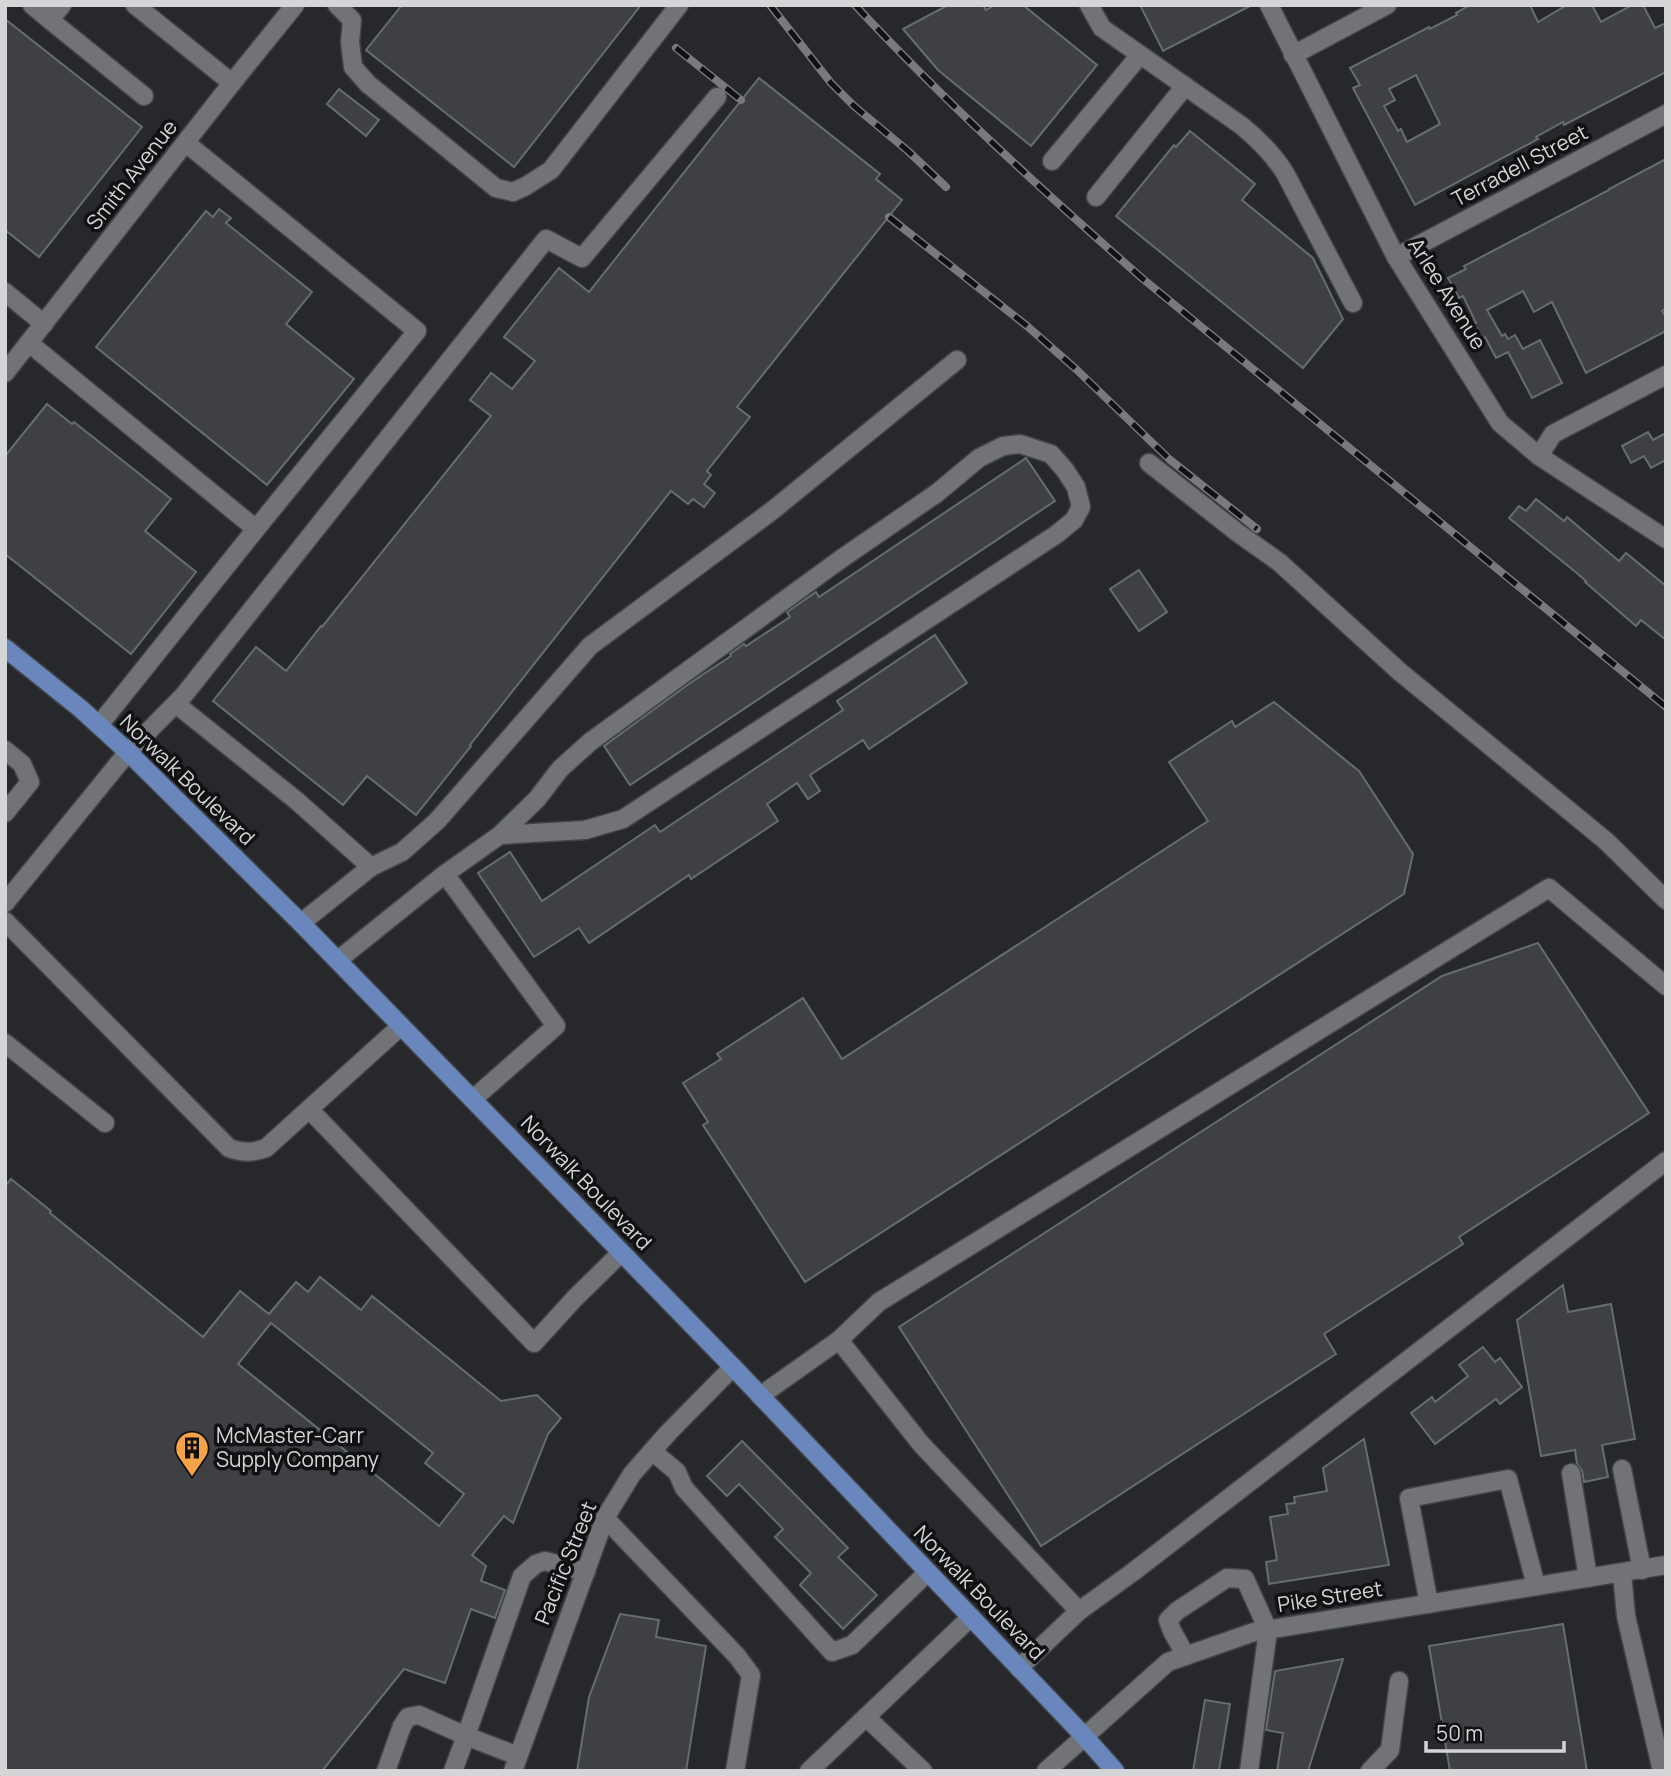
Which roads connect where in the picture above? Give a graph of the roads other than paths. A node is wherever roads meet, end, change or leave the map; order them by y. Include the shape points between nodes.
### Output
1 (32, 5) edge
2 (62, 5) edge
3 (135, 5) edge
4 (295, 5) edge
5 (337, 5) edge
6 (679, 5) edge
7 (1089, 5) edge
8 (1269, 5) edge
9 (1387, 5) edge
10 (50, 20) junction
11 (1140, 54) junction
12 (1293, 55) junction
13 (232, 83) junction
14 (1185, 86) junction
15 (144, 96) dead end
16 (717, 97) dead end
17 (1666, 114) edge
18 (186, 143) junction
19 (1052, 161) dead end
20 (1096, 197) dead end
21 (1396, 257) junction
22 (5, 292) edge
23 (1353, 303) dead end
24 (44, 324) junction
25 (29, 343) junction
26 (957, 360) dead end
27 (5, 373) edge
28 (1666, 375) edge
29 (1539, 456) junction
30 (1149, 463) dead end
31 (256, 529) junction
32 (1666, 539) edge
33 (5, 648) edge
34 (176, 704) junction
35 (99, 725) junction
36 (5, 750) edge
37 (128, 752) junction
38 (5, 813) edge
39 (500, 835) junction
40 (371, 867) junction
41 (445, 874) junction
42 (1666, 900) edge
43 (5, 903) edge
44 (5, 921) edge
45 (302, 923) junction
46 (338, 960) junction
47 (1666, 986) edge
48 (401, 1026) junction
49 (5, 1043) edge
50 (473, 1099) junction
51 (309, 1109) junction
52 (105, 1123) dead end
53 (1666, 1161) edge
54 (621, 1253) junction
55 (839, 1340) junction
56 (733, 1367) junction
57 (760, 1396) junction
58 (652, 1451) junction
59 (1622, 1469) dead end
60 (1571, 1473) dead end
61 (605, 1518) junction
62 (1666, 1565) edge
63 (1642, 1570) junction
64 (586, 1572) junction
65 (928, 1572) junction
66 (1622, 1573) junction
67 (1588, 1578) junction
68 (1536, 1586) junction
69 (1429, 1604) junction
70 (1079, 1611) junction
71 (971, 1617) junction
72 (1268, 1630) junction
73 (1186, 1656) junction
74 (1019, 1668) junction
75 (1399, 1681) dead end
76 (866, 1717) junction
77 (467, 1736) junction
78 (1084, 1736) junction
79 (515, 1763) edge
80 (386, 1771) edge
81 (453, 1771) edge
82 (735, 1771) edge
83 (809, 1771) edge
84 (923, 1771) edge
85 (1045, 1771) edge
86 (1115, 1771) edge
87 (1249, 1771) edge
88 (1370, 1771) edge
89 (1662, 1771) edge

1 - 10 street
2 - 10 street
3 - 13 street
4 - 13 street, Smith Avenue
5 - 6 street via 352,20 353,67 368,84 496,188 513,192 551,170
7 - 11 street via 1102,28
8 - 12 street, Arlee Avenue
9 - 12 street
10 - 15 street
11 - 14 street
11 - 19 street
12 - 21 street, Arlee Avenue
13 - 18 street, Smith Avenue
14 - 20 street
14 - 23 street via 1274,155
16 - 34 street via 582,258 547,239
17 - 21 street, Terradell Street
18 - 24 street, Smith Avenue
18 - 31 street via 417,331
21 - 29 street, Arlee Avenue via 1500,423
22 - 24 street
24 - 25 street, Smith Avenue
25 - 27 street, Smith Avenue
25 - 31 street
26 - 40 street via 773,510 590,646 437,821 402,852
28 - 29 street via 1553,434
29 - 32 street, Arlee Avenue
30 - 42 street via 1279,562 1400,672 1606,841
31 - 35 street
33 - 35 main road, Norwalk Boulevard
34 - 37 street
34 - 40 street
35 - 37 main road, Norwalk Boulevard
36 - 38 street via 22,764 30,782
37 - 43 street
37 - 45 main road, Norwalk Boulevard
39 - 39 street via 590,742 937,493 979,457 1020,444 1051,454 1076,487 1081,507 1057,534 624,819 585,830
39 - 41 street
40 - 45 street
41 - 46 street
41 - 50 street via 556,1026
44 - 51 street via 229,1148 242,1153 266,1148
45 - 46 main road, Norwalk Boulevard
46 - 48 main road, Norwalk Boulevard
47 - 55 street via 1549,888 879,1302
48 - 50 main road, Norwalk Boulevard
48 - 51 street
49 - 52 street
50 - 54 main road, Norwalk Boulevard
51 - 54 street via 534,1343
53 - 70 street
54 - 56 main road, Norwalk Boulevard
55 - 57 street
55 - 70 street via 920,1444
56 - 57 main road, Norwalk Boulevard
56 - 58 street, Pacific Street
57 - 65 main road, Norwalk Boulevard
58 - 61 street, Pacific Street
58 - 65 street via 677,1472 684,1488 832,1651 852,1645
59 - 63 street
60 - 67 street
61 - 64 street, Pacific Street
61 - 82 street via 751,1675
62 - 63 street, Pike Street
63 - 66 street, Pike Street
64 - 77 street via 545,1561 522,1576
64 - 79 street, Pacific Street
65 - 71 main road, Norwalk Boulevard
66 - 67 street, Pike Street
66 - 89 street via 1626,1616
67 - 68 street, Pike Street
68 - 69 street, Pike Street
68 - 69 street via 1508,1479 1409,1498
69 - 72 street, Pike Street
70 - 74 street
71 - 74 main road, Norwalk Boulevard
71 - 76 street
72 - 73 street, Pike Street
72 - 73 street via 1245,1579 1227,1578 1168,1620
72 - 87 street
73 - 78 street, Pike Street via 1168,1662
74 - 78 main road, Norwalk Boulevard
75 - 88 street via 1390,1750
76 - 83 street
76 - 84 street
77 - 79 street
77 - 80 street via 419,1715 408,1717
77 - 81 street
78 - 85 street, Pike Street
78 - 86 main road, Norwalk Boulevard

